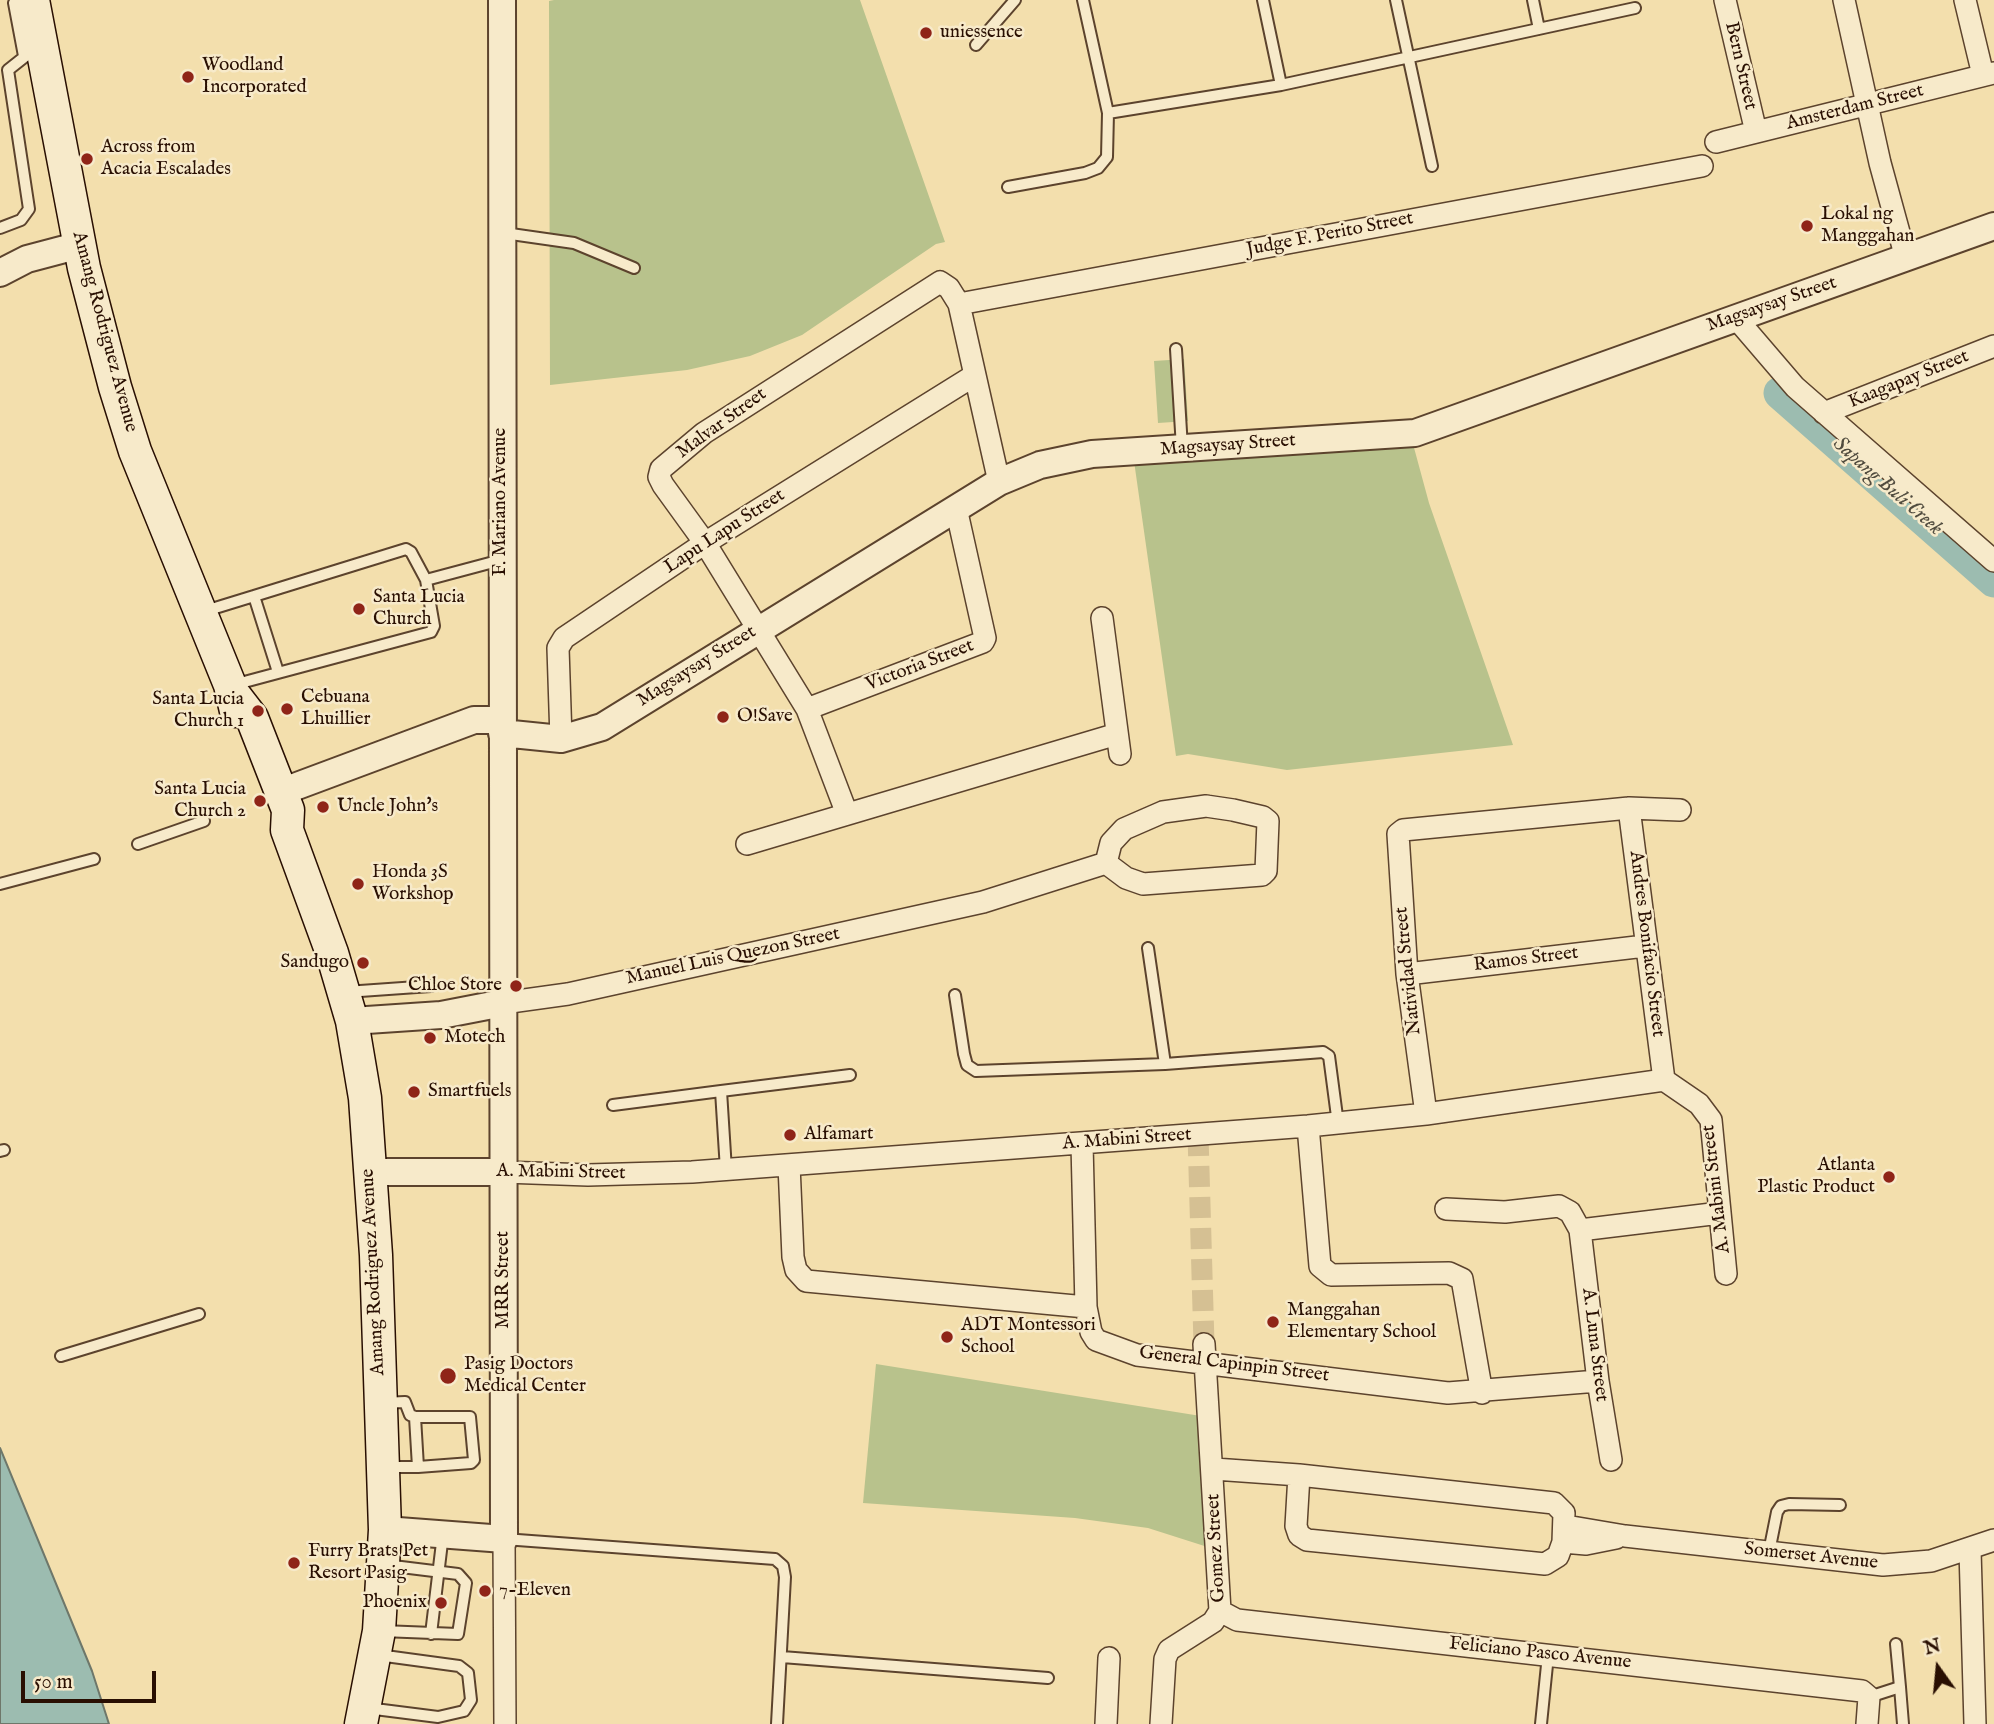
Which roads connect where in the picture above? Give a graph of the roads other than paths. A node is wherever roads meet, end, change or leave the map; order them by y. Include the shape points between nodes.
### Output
1 (27, 0) edge
2 (502, 0) edge
3 (1015, 0) edge
4 (1083, 0) edge
5 (1263, 0) edge
6 (1396, 0) edge
7 (1533, 0) edge
8 (1725, 0) edge
9 (1844, 0) edge
10 (1965, 0) edge
11 (23, 2) edge
12 (0, 5) edge
13 (1635, 8) dead end
14 (1539, 29) junction
15 (976, 45) dead end
16 (32, 51) junction
17 (1408, 57) junction
18 (1989, 74) edge
19 (1281, 85) junction
20 (1868, 105) junction
21 (1108, 113) junction
22 (1756, 132) junction
23 (1716, 142) dead end
24 (1432, 166) dead end
25 (1702, 166) dead end
26 (1008, 187) dead end
27 (1994, 226) edge
28 (0, 228) edge
29 (501, 233) junction
30 (80, 245) junction
31 (1906, 258) junction
32 (634, 268) dead end
33 (0, 273) edge
34 (959, 304) junction
35 (1735, 317) junction
36 (1176, 349) dead end
37 (1990, 352) edge
38 (975, 375) junction
39 (1824, 413) junction
40 (1182, 449) junction
41 (999, 482) junction
42 (956, 508) junction
43 (705, 543) junction
44 (501, 560) junction
45 (1994, 561) edge
46 (426, 580) junction
47 (254, 596) junction
48 (201, 612) junction
49 (1102, 618) dead end
50 (758, 629) junction
51 (278, 672) junction
52 (231, 689) junction
53 (807, 709) junction
54 (502, 726) junction
55 (561, 740) junction
56 (281, 792) junction
57 (1629, 808) junction
58 (1679, 810) dead end
59 (846, 814) junction
60 (204, 821) dead end
61 (287, 830) junction
62 (138, 844) dead end
63 (747, 844) dead end
64 (94, 859) dead end
65 (1107, 863) junction
66 (0, 884) edge
67 (1645, 946) junction
68 (1148, 948) dead end
69 (1407, 974) junction
70 (431, 986) dead end
71 (955, 995) dead end
72 (503, 1003) junction
73 (349, 1007) junction
74 (1165, 1064) junction
75 (850, 1075) dead end
76 (1664, 1080) junction
77 (722, 1091) junction
78 (613, 1105) dead end
79 (1426, 1114) junction
80 (1338, 1124) junction
81 (1308, 1126) junction
82 (1082, 1144) junction
83 (789, 1165) junction
84 (726, 1170) junction
85 (370, 1172) junction
86 (504, 1172) junction
87 (1446, 1209) dead end
88 (1720, 1213) junction
89 (1580, 1230) junction
90 (1726, 1275) dead end
91 (1086, 1307) junction
92 (199, 1314) dead end
93 (1205, 1353) junction
94 (61, 1356) dead end
95 (1598, 1381) junction
96 (1482, 1392) junction
97 (380, 1403) junction
98 (415, 1417) junction
99 (1611, 1460) dead end
100 (383, 1467) junction
101 (418, 1467) junction
102 (1214, 1469) junction
103 (1299, 1475) junction
104 (1840, 1505) dead end
105 (385, 1530) junction
106 (443, 1534) junction
107 (1564, 1534) junction
108 (504, 1539) junction
109 (1994, 1540) edge
110 (1970, 1550) junction
111 (1769, 1552) junction
112 (383, 1564) junction
113 (439, 1572) junction
114 (1220, 1611) junction
115 (431, 1634) junction
116 (376, 1643) junction
117 (1896, 1644) dead end
118 (1548, 1655) junction
119 (782, 1657) junction
120 (1109, 1658) dead end
121 (1048, 1678) dead end
122 (1900, 1687) junction
123 (1866, 1694) junction
124 (362, 1716) edge
125 (505, 1724) edge
126 (777, 1724) edge
127 (1106, 1724) edge
128 (1161, 1724) edge
129 (1541, 1724) edge
130 (1867, 1724) edge
131 (1903, 1724) edge
132 (1975, 1724) edge

1 - 11 lane
2 - 29 street, F. Mariano Avenue
3 - 15 lane
4 - 21 lane
5 - 19 lane
6 - 17 lane
7 - 14 lane
8 - 22 street, Bern Street
9 - 20 street
10 - 18 street
11 - 12 lane
11 - 16 main road, Amang Rodriguez Avenue
13 - 14 lane
14 - 17 lane
16 - 28 lane via 8,71 29,209 21,220
16 - 30 main road, Amang Rodriguez Avenue
17 - 19 lane
17 - 24 lane
18 - 20 street, Amsterdam Street
19 - 21 lane
20 - 22 street, Amsterdam Street
20 - 31 street
21 - 26 lane via 1107,157 1098,168
22 - 23 street, Amsterdam Street
25 - 34 street, Judge F. Perito Street
27 - 31 street, Magsaysay Street
29 - 32 lane via 574,243
29 - 44 street, F. Mariano Avenue
30 - 33 street via 27,259
30 - 48 main road, Amang Rodriguez Avenue via 106,356 135,451
31 - 35 street, Magsaysay Street
34 - 38 street
34 - 43 street, Malvar Street via 944,283 934,284 714,426 661,469 663,485
35 - 39 street via 1795,387
35 - 40 street, Magsaysay Street via 1415,433
36 - 40 lane
37 - 39 street, Kaagapay Street
38 - 41 street
38 - 43 street, Lapu Lapu Street
39 - 45 street
40 - 41 street, Magsaysay Street via 1092,454 1040,465
41 - 42 street, Magsaysay Street
42 - 50 street, Magsaysay Street
42 - 53 street, Victoria Street via 983,642
43 - 50 street, Malvar Street
43 - 55 street, Lapu Lapu Street via 564,638 558,648
44 - 46 lane
44 - 54 street, F. Mariano Avenue
46 - 47 lane via 411,551 405,549
46 - 51 lane via 434,626 431,632
47 - 48 lane
47 - 51 lane
48 - 52 main road, Amang Rodriguez Avenue
49 - 59 street via 1119,744
50 - 53 street, Malvar Street
50 - 55 street, Magsaysay Street via 602,727
51 - 52 lane
52 - 56 main road, Amang Rodriguez Avenue via 252,718
52 - 61 main road, Amang Rodriguez Avenue via 237,721 275,817
53 - 59 street, Malvar Street
54 - 55 street, Magsaysay Street
54 - 56 street, Magsaysay Street via 474,720
54 - 72 street, F. Mariano Avenue
56 - 61 main road, Amang Rodriguez Avenue via 288,810
57 - 58 street
57 - 67 street, Andres Bonifacio Street
57 - 69 street, Natividad Street via 1403,830 1398,834
59 - 63 street
60 - 62 lane
61 - 73 main road, Amang Rodriguez Avenue
64 - 66 lane
65 - 65 street via 1143,884 1262,875 1266,871 1268,821 1206,806 1163,812 1124,829 1111,844
65 - 72 street, Manuel Luis Quezon Street via 982,902 568,993
67 - 69 street, Ramos Street
67 - 76 street, Andres Bonifacio Street
68 - 74 lane
69 - 79 street, Natividad Street
70 - 73 lane
71 - 74 lane via 967,1065 976,1071
72 - 73 street, Manuel Luis Quezon Street via 441,1015
72 - 86 street, MRR Street
73 - 85 main road, Amang Rodriguez Avenue via 365,1098
74 - 80 lane via 1323,1052 1329,1056
75 - 77 lane
76 - 79 street, A. Mabini Street
76 - 88 street, A. Mabini Street via 1699,1104 1711,1120
77 - 78 lane
77 - 84 lane
79 - 80 street, A. Mabini Street
80 - 81 street, A. Mabini Street
81 - 82 street, A. Mabini Street
81 - 96 street via 1320,1266 1331,1275 1449,1273 1462,1279
82 - 83 street, A. Mabini Street
82 - 91 street
83 - 84 street, A. Mabini Street
83 - 91 street via 793,1257 796,1270 806,1281
84 - 86 street, A. Mabini Street via 588,1175
85 - 86 street, A. Mabini Street
85 - 97 main road, Amang Rodriguez Avenue
86 - 108 street, MRR Street
87 - 89 street via 1505,1212 1559,1206 1570,1212
88 - 89 street
88 - 90 street, A. Mabini Street
89 - 95 street, A. Luna Street
91 - 93 street, General Capinpin Street via 1096,1339 1137,1355
92 - 94 lane
93 - 96 street, General Capinpin Street via 1448,1393
93 - 102 street, Gomez Street
95 - 96 street, General Capinpin Street
95 - 99 street, A. Luna Street
97 - 98 lane via 405,1402
97 - 100 main road, Amang Rodriguez Avenue
98 - 101 lane
98 - 101 lane via 464,1416 472,1422 471,1463
100 - 101 lane
100 - 105 main road, Amang Rodriguez Avenue
102 - 103 street
102 - 114 street, Gomez Street
103 - 107 street via 1554,1503 1564,1513
103 - 107 street via 1296,1526 1307,1540 1545,1564 1559,1556
104 - 111 lane via 1781,1507
105 - 106 street
105 - 112 main road, Amang Rodriguez Avenue
106 - 108 street
106 - 113 lane
107 - 111 street, Somerset Avenue
108 - 119 lane via 775,1559 783,1566 785,1577
108 - 125 street, MRR Street
109 - 110 street, Somerset Avenue
110 - 111 street, Somerset Avenue via 1931,1561 1883,1565
110 - 132 street
112 - 113 lane
112 - 116 main road, Amang Rodriguez Avenue
113 - 115 lane
113 - 115 lane via 458,1574 466,1583 460,1630 452,1636
114 - 118 street, Feliciano Pasco Avenue via 1237,1620
114 - 128 street, Gomez Street via 1213,1622 1169,1650
115 - 116 lane
116 - 124 main road, Amang Rodriguez Avenue
116 - 124 lane via 459,1666 468,1673 471,1699 464,1711 438,1717
117 - 122 lane
118 - 123 street, Feliciano Pasco Avenue
118 - 129 lane
119 - 121 lane
119 - 126 lane
120 - 127 street
122 - 123 lane
122 - 131 lane
123 - 130 street

